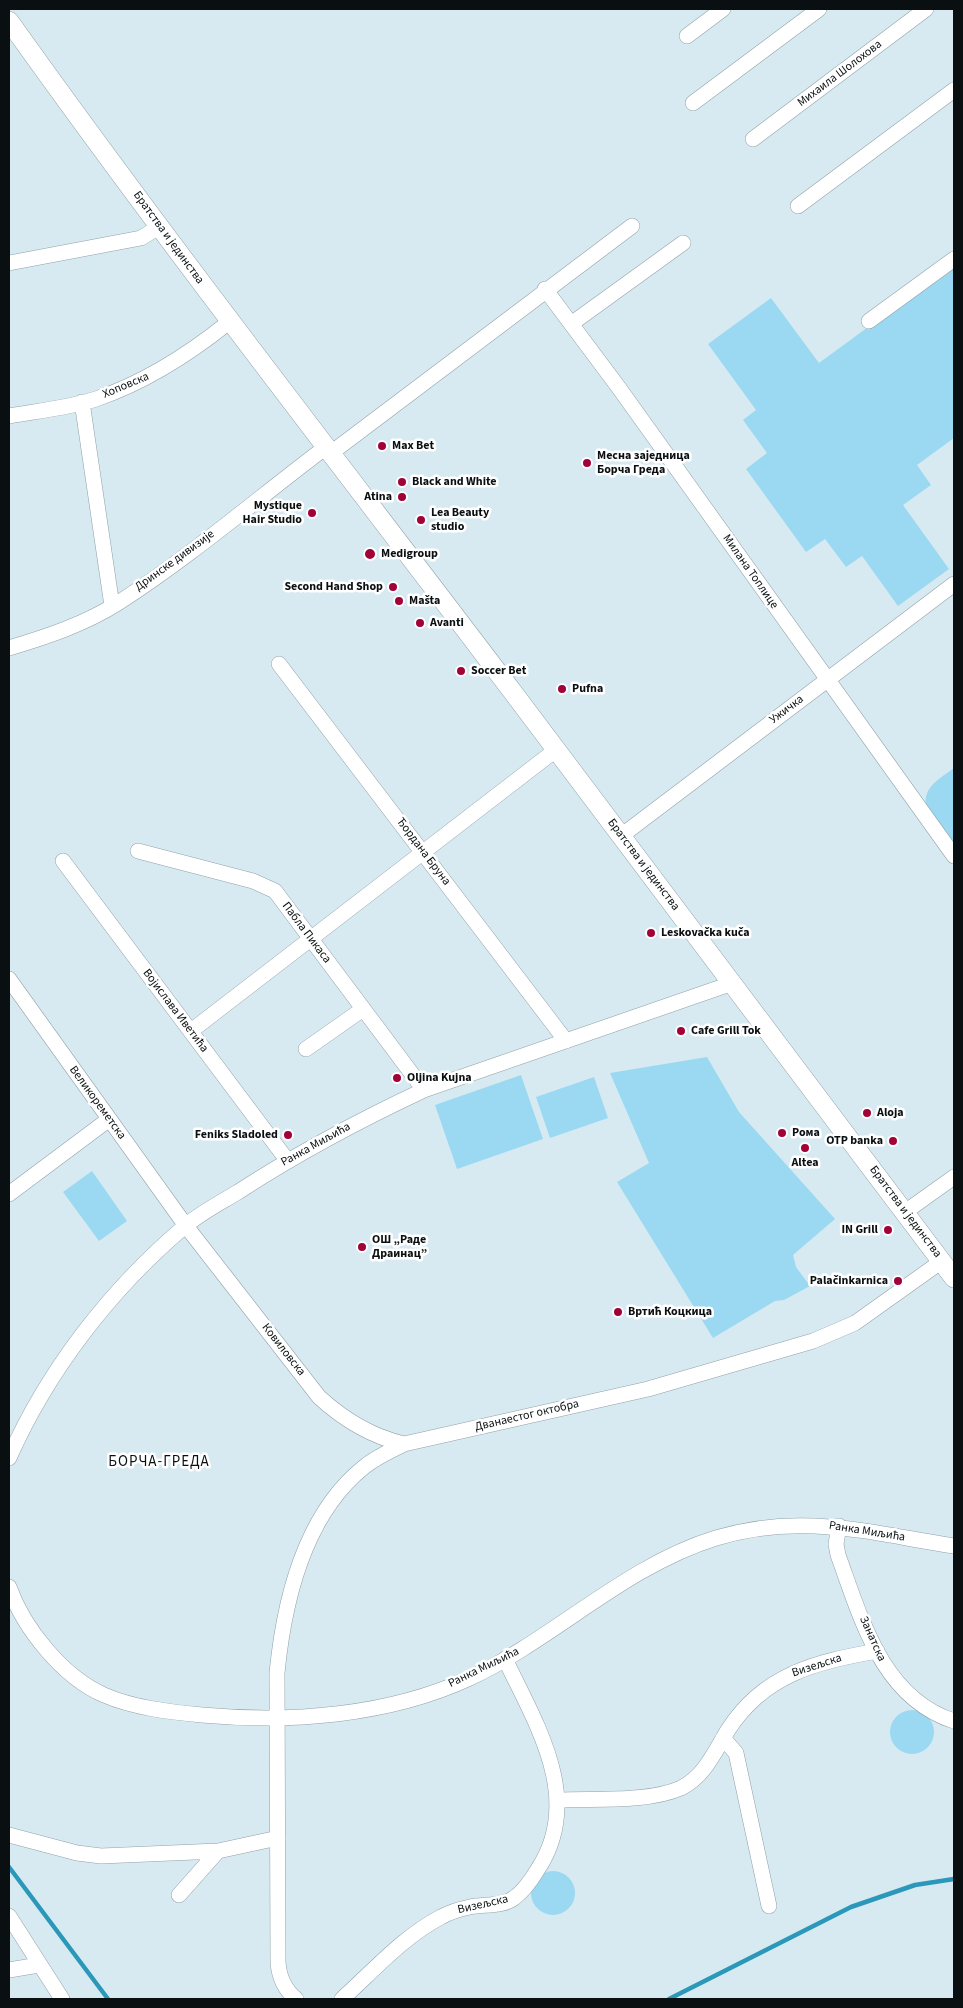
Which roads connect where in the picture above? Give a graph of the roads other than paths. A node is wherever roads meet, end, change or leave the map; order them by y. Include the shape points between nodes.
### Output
1 (723, 9) edge
2 (819, 9) edge
3 (926, 9) edge
4 (9, 21) edge
5 (687, 36) dead end
6 (954, 90) edge
7 (693, 104) dead end
8 (753, 139) dead end
9 (798, 206) dead end
10 (632, 226) dead end
11 (159, 227) junction
12 (683, 243) dead end
13 (954, 259) edge
14 (9, 263) edge
15 (545, 289) junction
16 (869, 321) dead end
17 (229, 322) junction
18 (571, 324) junction
19 (82, 402) junction
20 (9, 416) edge
21 (328, 450) junction
22 (954, 584) edge
23 (112, 606) junction
24 (9, 648) edge
25 (279, 664) dead end
26 (827, 679) junction
27 (557, 750) junction
28 (621, 836) junction
29 (138, 851) dead end
30 (423, 853) junction
31 (954, 856) edge
32 (63, 861) dead end
33 (310, 939) junction
34 (732, 983) junction
35 (10, 985) edge
36 (364, 1009) junction
37 (191, 1031) junction
38 (566, 1041) junction
39 (306, 1049) dead end
40 (424, 1090) junction
41 (108, 1120) junction
42 (287, 1160) junction
43 (954, 1177) edge
44 (9, 1194) edge
45 (905, 1212) junction
46 (186, 1226) junction
47 (942, 1261) junction
48 (954, 1278) edge
49 (404, 1444) junction
50 (9, 1458) edge
51 (839, 1526) junction
52 (954, 1546) edge
53 (9, 1588) edge
54 (877, 1651) junction
55 (505, 1659) junction
56 (276, 1718) junction
57 (954, 1720) edge
58 (724, 1738) junction
59 (557, 1800) junction
60 (9, 1835) edge
61 (278, 1838) junction
62 (218, 1851) junction
63 (179, 1895) dead end
64 (769, 1906) dead end
65 (9, 1916) edge
66 (39, 1965) junction
67 (9, 1970) edge
68 (62, 1999) edge
69 (296, 1999) edge
70 (342, 1999) edge

1 - 5 street
2 - 7 street
3 - 8 street, Михаила Шолохова
4 - 11 street, Братства и јединства
6 - 9 street
10 - 15 street
11 - 14 street via 141,238
11 - 17 street, Братства и јединства
12 - 18 street
13 - 16 street
15 - 18 street, Милана Топлице
15 - 21 street
17 - 19 street, Хоповска via 177,361 138,382
17 - 21 street, Братства и јединства
18 - 26 street, Милана Топлице
19 - 20 street, Хоповска
19 - 23 street
21 - 23 street, Дринске дивизије
21 - 27 street, Братства и јединства
22 - 26 street, Ужичка
23 - 24 street, Дринске дивизије via 70,627
25 - 30 street, Ђордана Бруна
26 - 28 street, Ужичка
26 - 31 street, Милана Топлице
27 - 28 street, Братства и јединства
27 - 30 street
28 - 34 street, Братства и јединства
29 - 33 street, Пабла Пикаса via 265,885 275,891
30 - 33 street
30 - 38 street, Ђордана Бруна
32 - 37 street, Војислава Иветића
33 - 36 street, Пабла Пикаса
33 - 37 street
34 - 38 street, Ранка Миљића
34 - 45 street, Братства и јединства
35 - 41 street, Великореметска
36 - 39 street
36 - 40 street, Пабла Пикаса
37 - 42 street, Војислава Иветића
38 - 40 street, Ранка Миљића
40 - 42 street, Ранка Миљића
41 - 44 street
41 - 46 street, Великореметска
42 - 46 street, Ранка Миљића
43 - 45 street
45 - 47 street, Братства и јединства
46 - 49 street, Ковиловска via 319,1397 359,1427 382,1439
46 - 50 street, Ранка Миљића via 142,1266 54,1372 27,1417
47 - 48 street, Братства и јединства
47 - 49 street, Дванаестог октобра via 855,1323 813,1341 648,1389
49 - 56 street, Дванаестог октобра via 354,1475 327,1508 312,1538 293,1586 280,1637
51 - 52 street, Ранка Миљића
51 - 54 street, Занатска via 838,1555
51 - 55 street, Ранка Миљића via 780,1525 741,1532 689,1548 642,1572
53 - 56 street, Ранка Миљића via 42,1644 58,1662 102,1694 166,1711
54 - 57 street, Занатска via 884,1666 905,1691 931,1711
54 - 58 street, Визељска via 827,1660 793,1672 748,1705
55 - 56 street, Ранка Миљића via 468,1678 407,1700 333,1713
55 - 59 street, Визељска via 546,1748
56 - 61 street
58 - 59 street, Визељска via 700,1774 681,1787 656,1795
58 - 64 street via 736,1753
59 - 70 street, Визељска via 556,1833 552,1844 517,1896 506,1902 468,1907 441,1917 399,1948
60 - 62 street via 101,1856
61 - 62 street
61 - 69 street via 279,1972 285,1987
62 - 63 street
65 - 66 street
66 - 67 street
66 - 68 street

